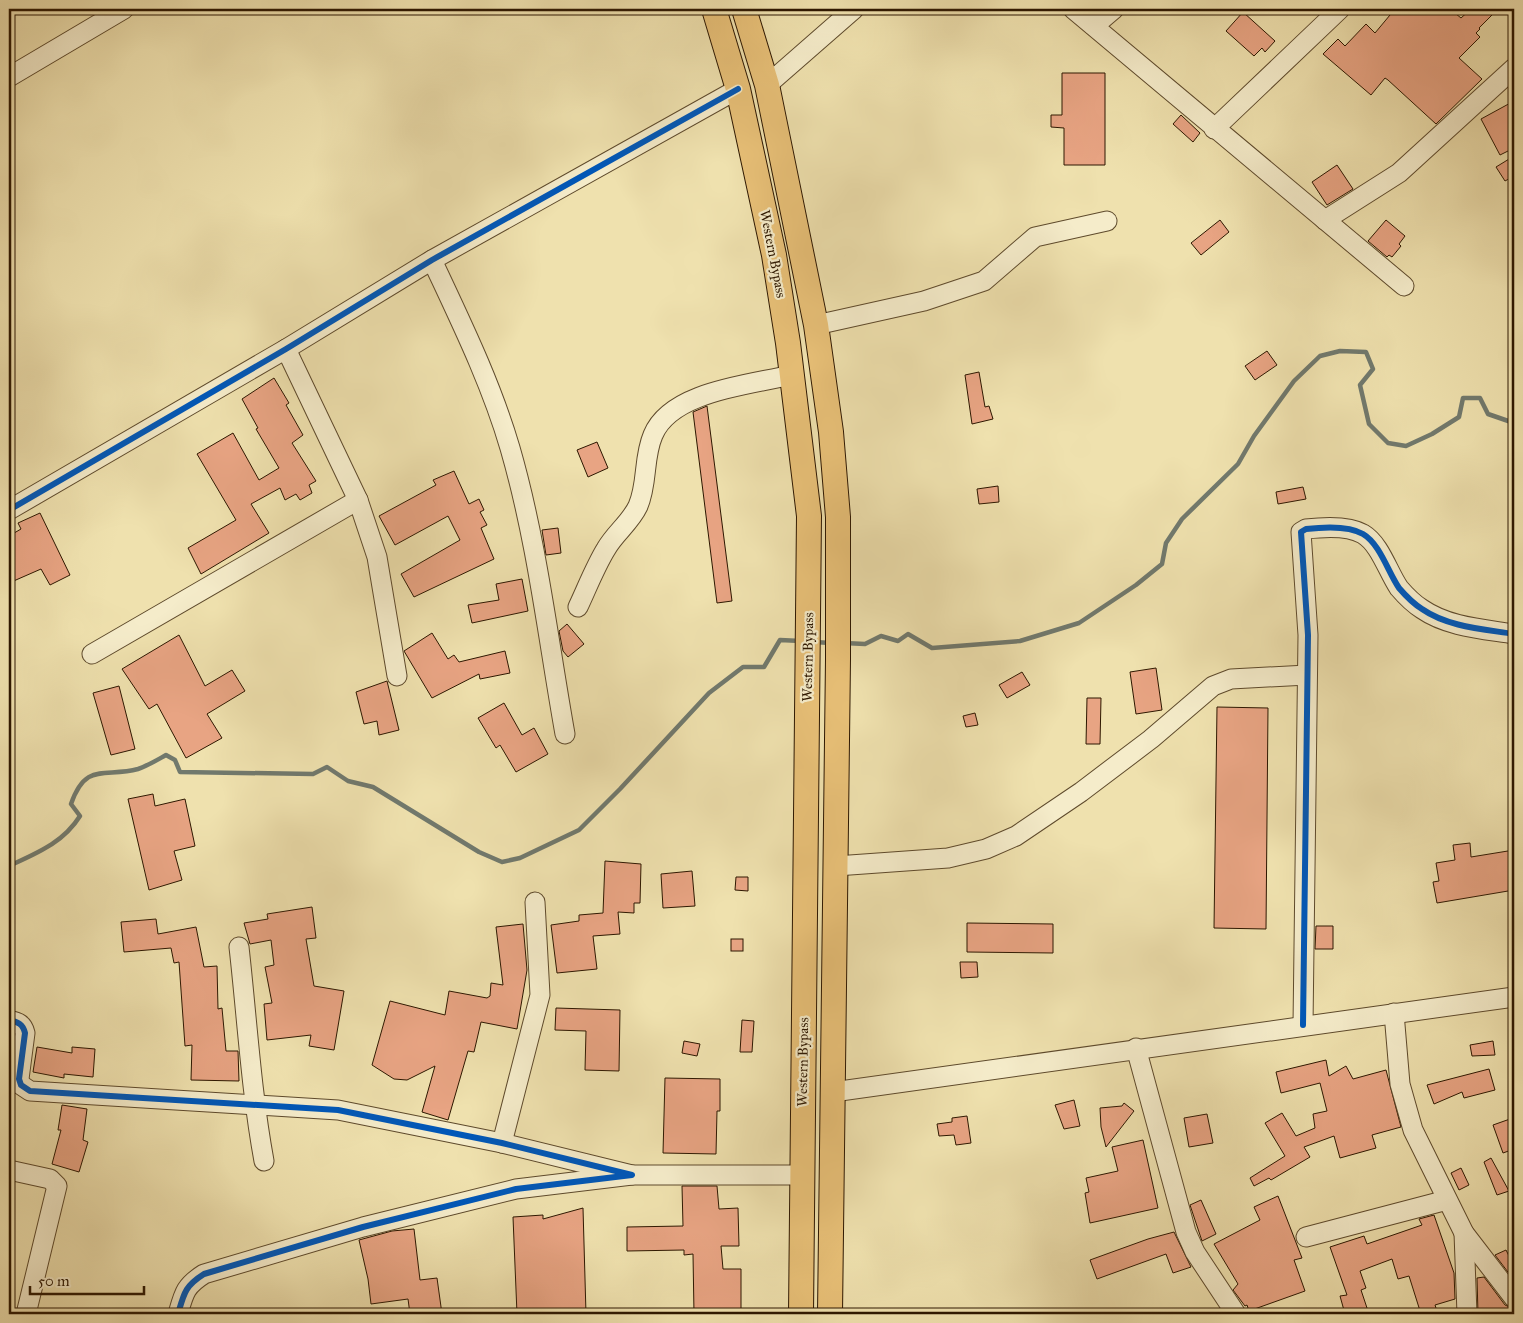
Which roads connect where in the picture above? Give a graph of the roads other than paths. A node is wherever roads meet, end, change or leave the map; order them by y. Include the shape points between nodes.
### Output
1 (124, 9) edge
2 (714, 9) edge
3 (744, 9) edge
4 (854, 9) edge
5 (1073, 9) edge
6 (1114, 9) edge
7 (1340, 9) edge
8 (1094, 26) junction
9 (1514, 68) edge
10 (9, 77) edge
11 (767, 85) junction
12 (738, 89) junction
13 (1214, 128) junction
14 (1325, 220) junction
15 (1107, 221) dead end
16 (432, 260) junction
17 (1404, 286) dead end
18 (816, 325) junction
19 (286, 349) junction
20 (791, 375) junction
21 (358, 500) junction
22 (9, 510) edge
23 (578, 607) dead end
24 (1514, 634) edge
25 (92, 654) dead end
26 (1307, 675) junction
27 (397, 676) dead end
28 (565, 734) dead end
29 (836, 866) junction
30 (535, 902) dead end
31 (239, 947) dead end
32 (1514, 997) edge
33 (1394, 1013) junction
34 (9, 1020) edge
35 (1303, 1025) junction
36 (1136, 1048) junction
37 (833, 1092) junction
38 (254, 1105) junction
39 (502, 1143) junction
40 (264, 1161) dead end
41 (9, 1170) edge
42 (632, 1175) junction
43 (802, 1175) junction
44 (1447, 1200) junction
45 (1464, 1233) junction
46 (1306, 1236) dead end
47 (1514, 1298) edge
48 (26, 1314) edge
49 (178, 1314) edge
50 (801, 1314) edge
51 (830, 1314) edge
52 (1236, 1314) edge
53 (1467, 1314) edge

1 - 10 street
2 - 12 main road, Western Bypass
3 - 11 main road, Western Bypass
4 - 11 street
5 - 8 street
6 - 8 street
7 - 13 street
8 - 13 street
9 - 14 street via 1404,170
11 - 18 main road, Western Bypass
12 - 16 street
12 - 20 main road, Western Bypass via 774,255
13 - 14 street
14 - 17 street
15 - 18 street via 1035,237 984,281 924,301
16 - 19 street
16 - 28 street via 483,370 510,448 525,506
18 - 29 main road, Western Bypass via 831,432 838,517
19 - 21 street
19 - 22 street
20 - 23 street via 702,395 662,420 651,442 638,505 629,522 607,547
20 - 43 main road, Western Bypass via 808,516
21 - 25 street
21 - 27 street via 377,557
24 - 26 street via 1466,627 1422,609 1400,589 1372,542 1363,534 1349,529 1306,528 1301,532 1308,635
26 - 29 street via 1231,679 1213,686 1151,739 1081,792 1016,836 986,849 948,858
26 - 35 street
29 - 37 main road, Western Bypass
30 - 39 street via 540,995
31 - 38 street
32 - 33 street
33 - 35 street
33 - 44 street via 1405,1107 1412,1130
34 - 38 street via 17,1021 24,1028 19,1079 21,1085 30,1091
35 - 36 street
36 - 37 street
36 - 52 street via 1186,1232 1195,1252
37 - 51 main road, Western Bypass
38 - 39 street via 338,1110
38 - 40 street
39 - 42 street
41 - 48 street via 50,1179 57,1186
42 - 43 street
42 - 49 street via 516,1189 364,1227 204,1274 184,1291
43 - 50 main road, Western Bypass
44 - 45 street
44 - 46 street
45 - 47 street
45 - 53 street

